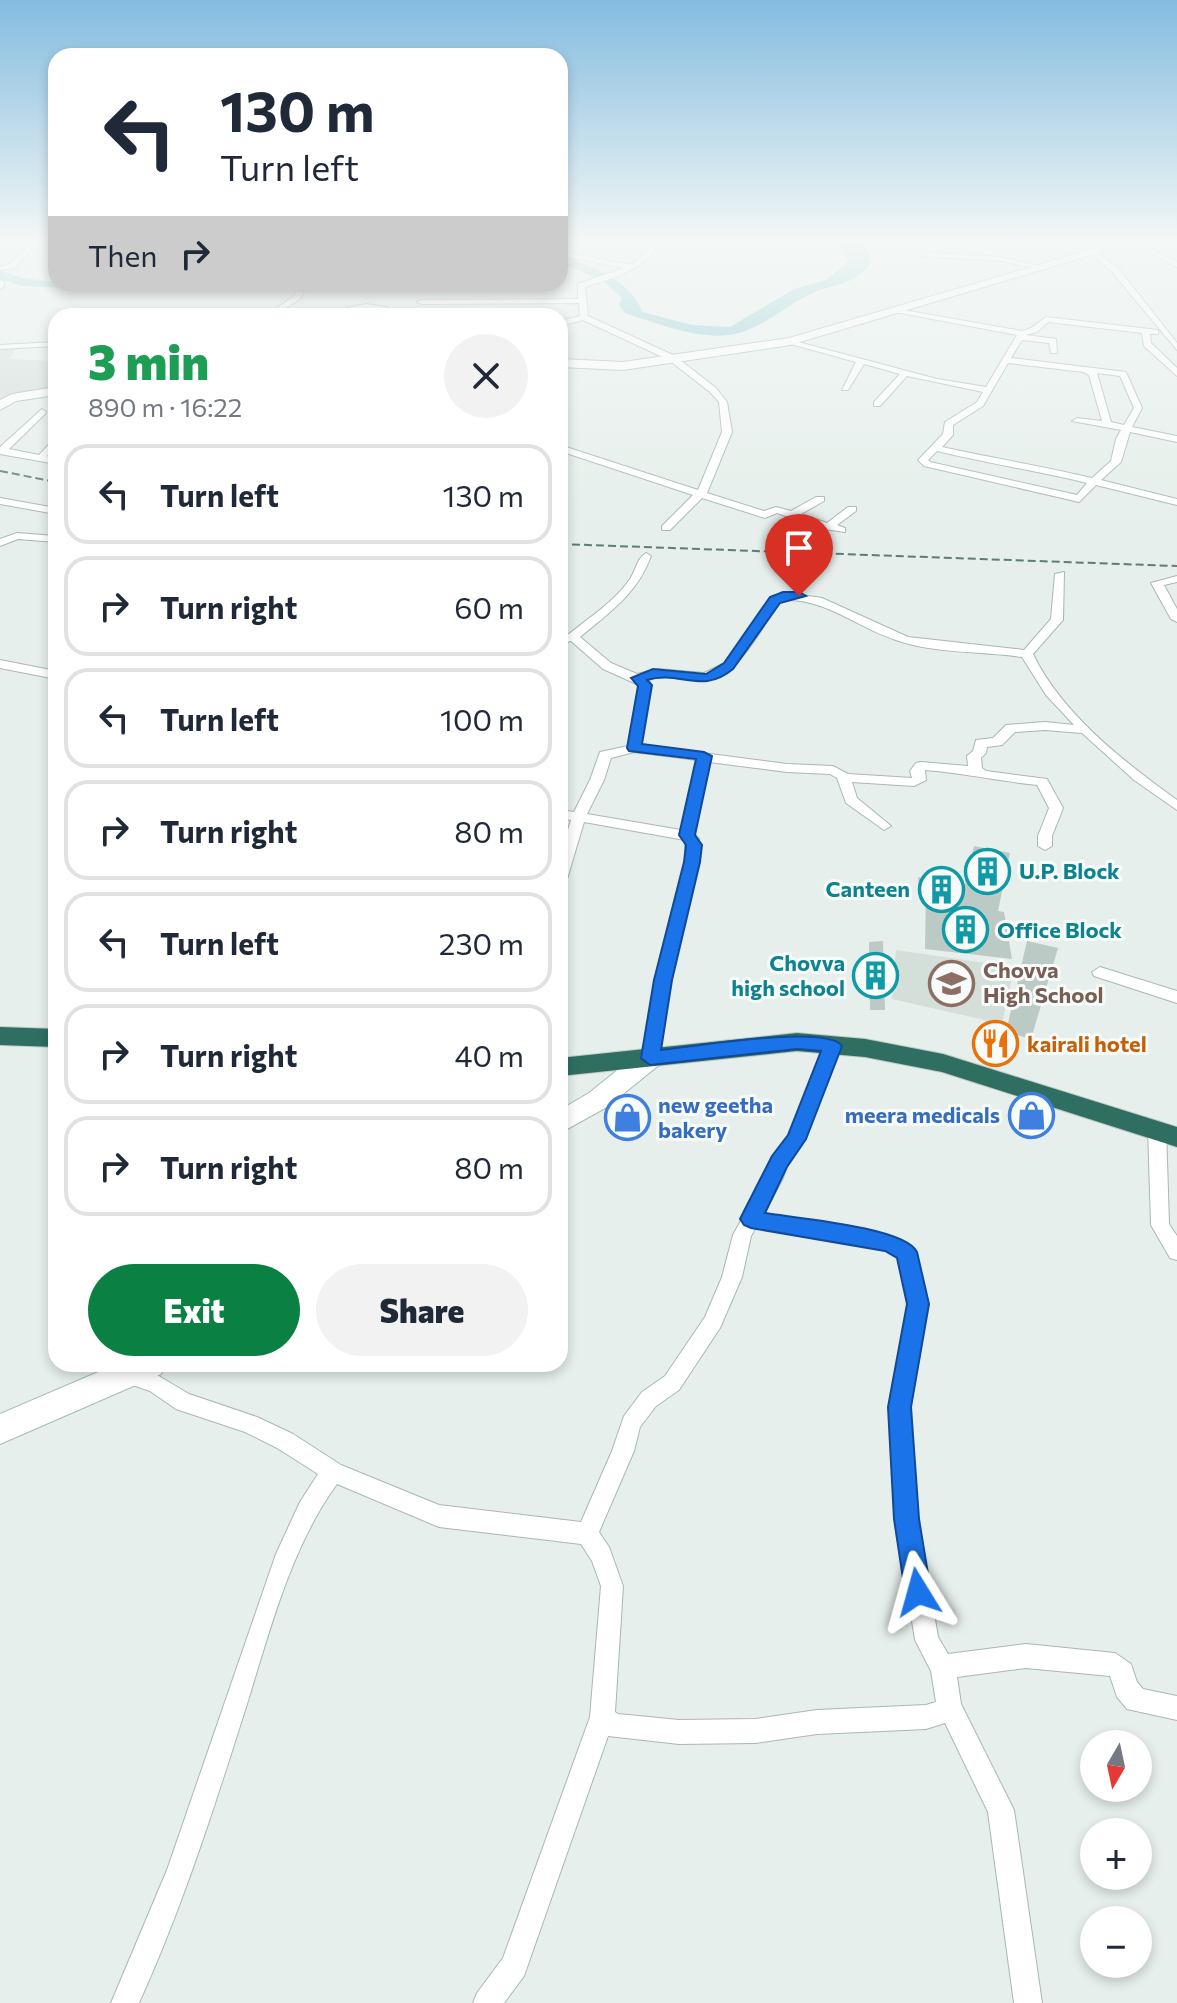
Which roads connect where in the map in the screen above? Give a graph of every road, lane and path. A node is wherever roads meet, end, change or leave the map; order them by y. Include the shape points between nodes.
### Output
1 (628, 337) edge
2 (802, 337) edge
3 (1018, 337) edge
4 (1034, 337) edge
5 (1146, 337) edge
6 (790, 341) junction
7 (48, 344) edge
8 (0, 347) edge
9 (1054, 351) dead end
10 (672, 358) junction
11 (1004, 360) junction
12 (861, 361) junction
13 (568, 363) edge
14 (1082, 368) junction
15 (906, 372) junction
16 (1177, 373) edge
17 (845, 388) dead end
18 (989, 390) junction
19 (48, 392) edge
20 (877, 404) dead end
21 (0, 406) edge
22 (42, 412) dead end
23 (1077, 421) dead end
24 (1107, 424) junction
25 (1126, 428) junction
26 (1177, 439) edge
27 (935, 448) junction
28 (0, 450) edge
29 (48, 450) edge
30 (568, 450) edge
31 (41, 458) junction
32 (48, 459) edge
33 (1092, 482) junction
34 (702, 492) junction
35 (820, 499) dead end
36 (0, 501) edge
37 (1177, 502) edge
38 (852, 509) dead end
39 (48, 510) edge
40 (792, 515) junction
41 (828, 527) junction
42 (666, 528) dead end
43 (841, 530) dead end
44 (48, 538) edge
45 (0, 543) edge
46 (646, 556) dead end
47 (1060, 574) dead end
48 (1177, 579) edge
49 (1177, 619) edge
50 (568, 637) edge
51 (568, 639) edge
52 (1027, 654) junction
53 (0, 664) edge
54 (48, 673) edge
55 (638, 678) junction
56 (1086, 730) junction
57 (634, 748) junction
58 (704, 756) junction
59 (975, 770) junction
60 (844, 778) junction
61 (1177, 806) edge
62 (568, 815) edge
63 (581, 816) junction
64 (884, 826) dead end
65 (687, 835) junction
66 (1045, 846) dead end
67 (568, 855) edge
68 (1100, 972) dead end
69 (1177, 997) edge
70 (0, 1024) edge
71 (48, 1027) edge
72 (0, 1036) edge
73 (48, 1038) edge
74 (833, 1046) junction
75 (650, 1058) junction
76 (568, 1059) edge
77 (589, 1063) junction
78 (568, 1066) edge
79 (598, 1100) junction
80 (568, 1118) edge
81 (1170, 1130) edge
82 (751, 1219) junction
83 (1177, 1252) edge
84 (131, 1372) edge
85 (142, 1372) edge
86 (0, 1429) edge
87 (333, 1472) junction
88 (587, 1534) junction
89 (942, 1667) junction
90 (949, 1706) junction
91 (1177, 1708) edge
92 (602, 1717) junction
93 (125, 2003) edge
94 (487, 2003) edge
95 (1028, 2003) edge

1 - 10 street
2 - 6 street
3 - 11 street
4 - 9 street via 1053,341
5 - 16 street
6 - 10 street
6 - 12 street
7 - 8 street
10 - 13 street via 623,366
10 - 34 street via 723,402 727,432
11 - 14 street
11 - 18 street
12 - 15 street
12 - 17 street
14 - 24 street via 1093,374
14 - 25 street via 1123,374 1138,408
15 - 18 street
15 - 20 street
18 - 27 street via 980,404 948,424 948,435
19 - 21 street via 12,398
22 - 28 street
23 - 24 street
24 - 25 street
25 - 26 street
25 - 33 street via 1116,462
27 - 33 street
27 - 33 street via 923,460 927,464 1079,499
28 - 31 street
29 - 31 street
30 - 34 street
31 - 32 street
33 - 37 street
34 - 40 street via 765,515 776,510
34 - 42 street
35 - 40 street
36 - 39 street
38 - 41 street
40 - 41 street
41 - 43 street
44 - 45 street via 17,536
46 - 50 street via 637,579 603,613
47 - 52 street via 1057,620
48 - 49 street via 1157,583
51 - 55 street via 607,666
52 - 55 street via 904,640 816,601 783,596 718,674 707,678 653,673
52 - 56 street via 1049,693
53 - 54 street
55 - 57 street via 645,685
56 - 59 street via 1011,728 997,742 981,743
56 - 61 street
57 - 58 street
57 - 63 street via 605,755
58 - 60 street via 833,770
58 - 65 street
59 - 60 street via 921,766 914,782
59 - 66 street via 988,777 1042,782 1056,808
60 - 64 street via 851,800
62 - 63 street
63 - 65 street
63 - 67 street
65 - 75 street via 694,845 692,862
68 - 69 street
70 - 71 highway
72 - 73 highway
74 - 75 highway via 797,1042
74 - 81 highway via 943,1063
74 - 82 street via 801,1128
75 - 77 highway
75 - 79 street
76 - 77 highway
77 - 78 highway
77 - 79 street via 600,1074
79 - 80 street
81 - 83 street via 1160,1225
82 - 88 street via 713,1322 672,1383 649,1399 631,1423
82 - 89 street via 889,1243 907,1252 918,1304 900,1407 907,1519 927,1640
84 - 86 street
85 - 87 street via 183,1402 250,1424
87 - 88 street via 439,1516
87 - 93 street via 307,1511 268,1606 166,1909
88 - 92 street via 612,1586
89 - 90 street
89 - 91 street via 1026,1656 1115,1665 1136,1700
90 - 92 street via 910,1719 744,1731 652,1730 613,1726
90 - 95 street via 1001,1810
92 - 94 street via 514,1966

